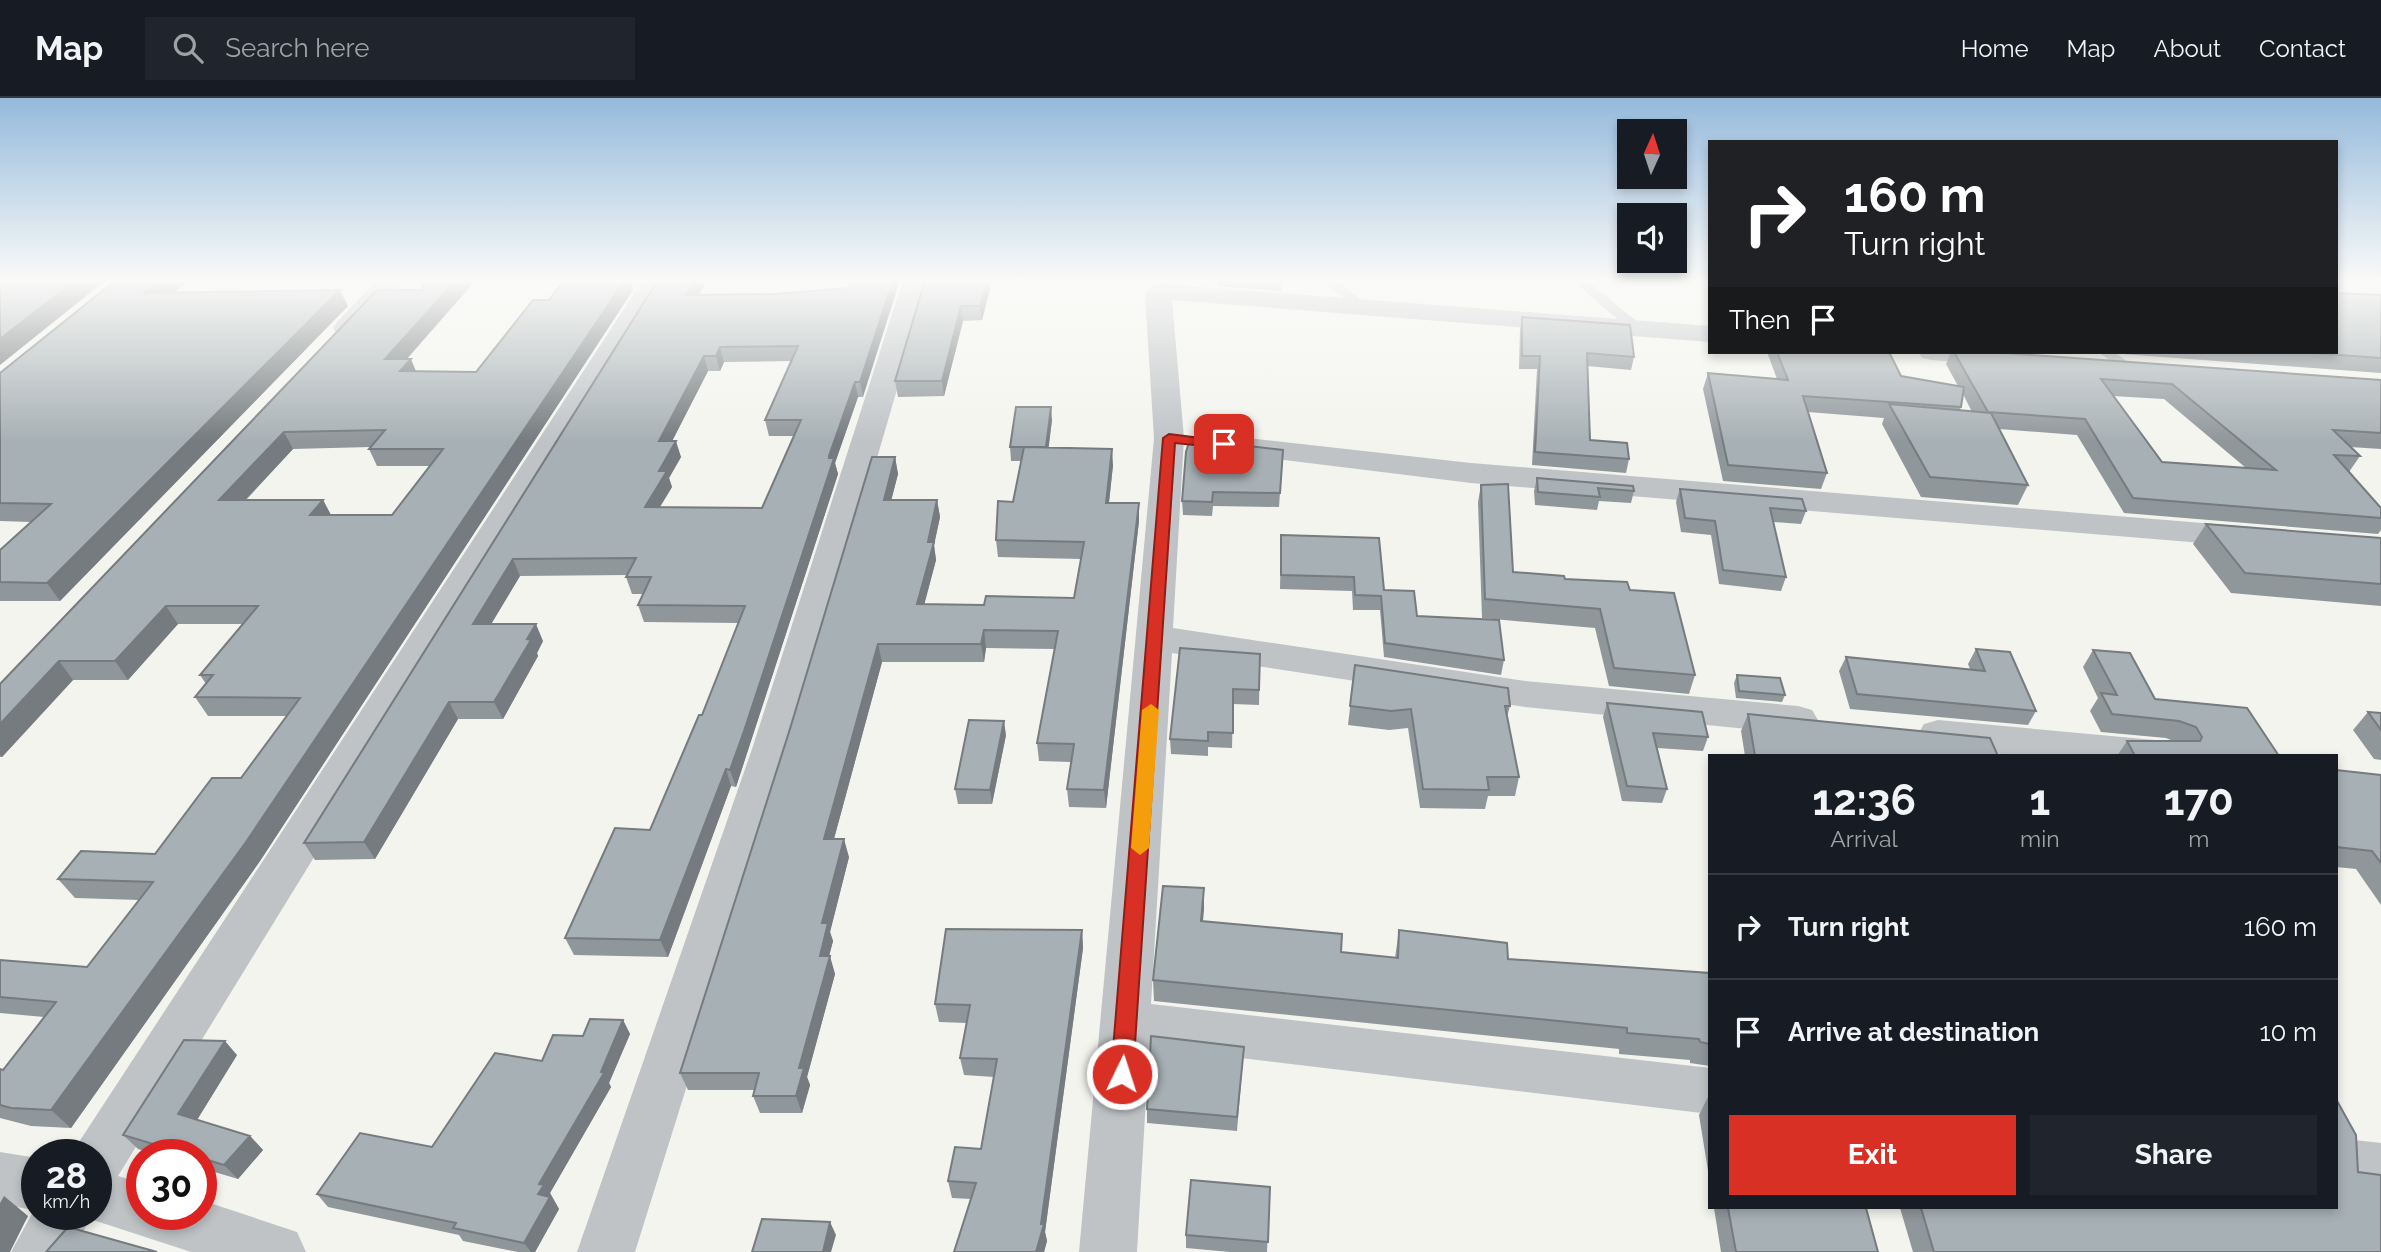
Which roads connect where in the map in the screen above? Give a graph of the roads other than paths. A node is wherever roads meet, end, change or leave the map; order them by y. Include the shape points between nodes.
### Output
1 (342, 334) edge
2 (622, 334) edge
3 (899, 334) edge
4 (1160, 334) edge
5 (326, 351) edge
6 (1956, 354) edge
7 (2095, 358) edge
8 (2029, 360) edge
9 (2144, 369) edge
10 (1169, 438) junction
11 (2276, 539) edge
12 (1156, 638) junction
13 (1830, 723) edge
14 (1900, 730) edge
15 (2146, 754) edge
16 (1126, 1023) junction
17 (1708, 1091) edge
18 (111, 1139) edge
19 (2338, 1164) edge
20 (2381, 1169) edge
21 (0, 1178) edge
22 (21, 1181) edge
23 (54, 1230) edge
24 (208, 1230) edge
25 (40, 1252) edge
26 (277, 1252) edge
27 (606, 1252) edge
28 (1108, 1252) edge

1 - 5 street
2 - 18 street
3 - 27 street via 772,749
4 - 10 street
6 - 8 street
7 - 9 street
10 - 11 street via 1471,473
10 - 12 street
12 - 13 street via 1525,694
12 - 16 street
14 - 15 street
16 - 17 street
16 - 28 street
19 - 20 street
21 - 22 street
23 - 25 street
24 - 26 street

